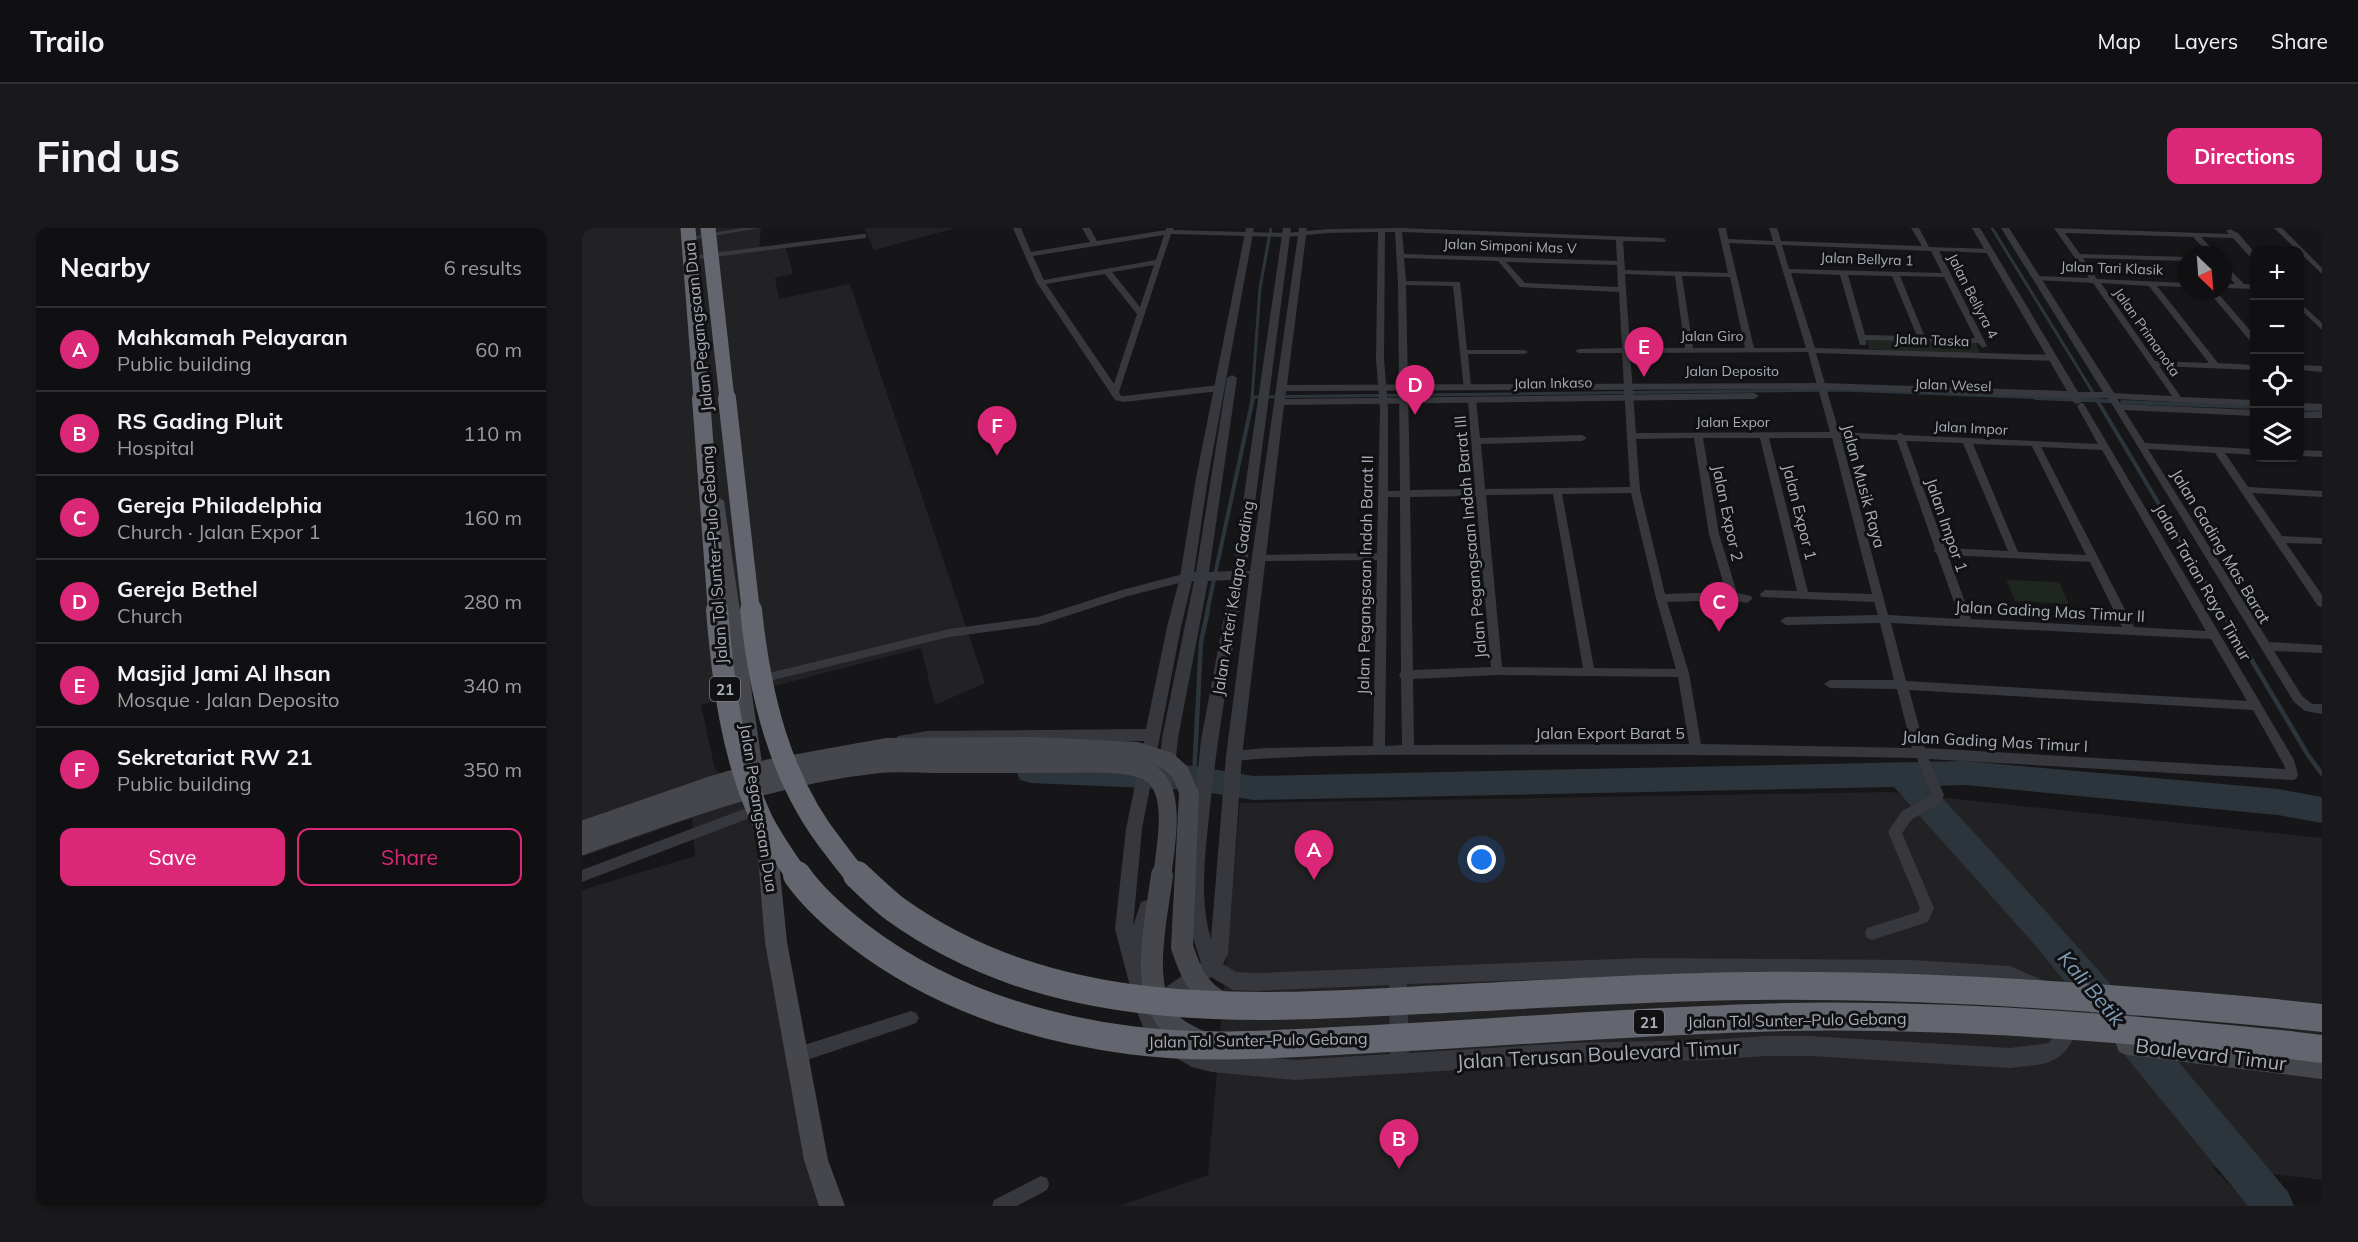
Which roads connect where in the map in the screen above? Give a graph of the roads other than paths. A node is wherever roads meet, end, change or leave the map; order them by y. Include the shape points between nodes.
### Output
1 (708, 228) edge
2 (756, 228) edge
3 (1017, 228) edge
4 (1086, 228) edge
5 (1577, 228) edge
6 (1722, 228) edge
7 (1773, 228) edge
8 (1915, 228) edge
9 (1976, 228) edge
10 (2005, 228) edge
11 (2228, 228) edge
12 (2278, 228) edge
13 (1382, 229) edge
14 (1398, 229) edge
15 (1169, 230) edge
16 (1302, 230) edge
17 (2059, 230) edge
18 (688, 231) edge
19 (1256, 231) edge
20 (1282, 231) edge
21 (2155, 231) edge
22 (863, 235) edge
23 (2195, 235) junction
24 (2235, 236) junction
25 (1577, 237) junction
26 (1620, 238) junction
27 (1662, 240) dead end
28 (1724, 241) junction
29 (1094, 243) junction
30 (1778, 243) junction
31 (2205, 246) edge
32 (1930, 249) junction
33 (1989, 251) junction
34 (2250, 252) edge
35 (1030, 254) junction
36 (1399, 256) junction
37 (2077, 256) junction
38 (690, 258) junction
39 (1500, 259) junction
40 (2178, 259) edge
41 (1158, 262) junction
42 (1621, 262) junction
43 (2318, 264) edge
44 (1107, 270) junction
45 (1786, 271) junction
46 (1621, 272) junction
47 (1843, 272) junction
48 (2322, 272) edge
49 (1678, 273) junction
50 (1895, 274) junction
51 (1733, 275) junction
52 (1947, 275) junction
53 (2232, 276) edge
54 (2036, 278) junction
55 (2094, 281) junction
56 (1041, 283) junction
57 (1402, 283) junction
58 (2151, 283) junction
59 (2178, 284) edge
60 (2232, 286) edge
61 (2241, 286) junction
62 (2250, 287) edge
63 (1623, 290) junction
64 (2220, 300) edge
65 (2304, 308) edge
66 (1141, 314) junction
67 (2322, 328) edge
68 (2250, 335) edge
69 (1861, 337) junction
70 (1922, 339) junction
71 (1980, 341) junction
72 (1689, 350) junction
73 (1750, 350) junction
74 (1809, 350) junction
75 (1579, 351) dead end
76 (1627, 351) junction
77 (1866, 351) junction
78 (1464, 352) junction
79 (1524, 352) dead end
80 (1987, 356) junction
81 (2054, 358) junction
82 (2152, 363) junction
83 (2215, 365) junction
84 (2250, 367) edge
85 (2304, 368) edge
86 (2322, 369) edge
87 (1219, 388) junction
88 (1467, 388) junction
89 (1823, 390) junction
90 (1627, 391) junction
91 (1114, 392) junction
92 (1562, 392) junction
93 (1282, 395) junction
94 (1383, 395) junction
95 (1403, 395) junction
96 (2107, 396) junction
97 (2178, 399) junction
98 (1472, 400) junction
99 (2078, 400) junction
100 (2250, 403) edge
101 (2304, 406) edge
102 (2119, 407) junction
103 (2322, 407) edge
104 (2250, 413) edge
105 (2304, 414) edge
106 (2322, 416) edge
107 (1698, 435) junction
108 (1764, 435) junction
109 (1835, 435) junction
110 (1632, 436) junction
111 (1900, 436) junction
112 (1582, 438) dead end
113 (1475, 441) junction
114 (1967, 441) junction
115 (2035, 444) junction
116 (2142, 446) junction
117 (2106, 447) junction
118 (2217, 450) junction
119 (2250, 452) edge
120 (2304, 453) edge
121 (2322, 454) edge
122 (1635, 490) junction
123 (2245, 490) junction
124 (1557, 491) junction
125 (1480, 492) junction
126 (1384, 494) junction
127 (1404, 494) junction
128 (2322, 494) edge
129 (2278, 539) junction
130 (2322, 542) edge
131 (1940, 550) junction
132 (2014, 554) junction
133 (1382, 556) junction
134 (1258, 558) junction
135 (2093, 559) junction
136 (1239, 575) junction
137 (1256, 575) junction
138 (1198, 577) junction
139 (1765, 594) dead end
140 (1732, 596) junction
141 (1804, 596) junction
142 (1661, 598) junction
143 (1878, 598) junction
144 (1747, 599) dead end
145 (2322, 603) edge
146 (1884, 619) junction
147 (1786, 621) dead end
148 (1967, 623) junction
149 (2130, 631) junction
150 (2215, 635) junction
151 (2265, 646) junction
152 (2322, 649) edge
153 (1497, 671) junction
154 (1589, 671) junction
155 (1683, 673) junction
156 (1405, 675) junction
157 (741, 684) junction
158 (1830, 684) dead end
159 (1902, 685) junction
160 (2256, 706) junction
161 (2322, 709) edge
162 (1151, 738) junction
163 (1696, 749) junction
164 (1379, 750) junction
165 (1408, 750) junction
166 (1921, 757) junction
167 (1234, 761) junction
168 (752, 765) junction
169 (2292, 775) joint
170 (761, 799) junction
171 (582, 823) edge
172 (582, 831) edge
173 (582, 846) edge
174 (582, 876) edge
175 (1872, 933) dead end
176 (1133, 957) junction
177 (1211, 967) junction
178 (1398, 975) junction
179 (2052, 996) junction
180 (2246, 1008) junction
181 (1145, 1009) junction
182 (2322, 1016) edge
183 (911, 1018) dead end
184 (2065, 1035) junction
185 (2322, 1049) edge
186 (798, 1055) junction
187 (2255, 1059) junction
188 (1400, 1064) junction
189 (2322, 1067) edge
190 (1041, 1184) dead end
191 (832, 1206) edge
192 (1000, 1206) edge

1 - 182 highway, Jalan Tol Sunter–Pulo Gebang / 21, bridge via 755,648 776,739 808,812 840,858 890,906 955,945 1020,972 1070,986 1197,1006 1308,1006 1635,989 1921,987
2 - 18 street
3 - 35 street
4 - 29 street
5 - 25 street
6 - 28 street
7 - 30 street, Jalan Musik Raya
8 - 32 street, Jalan Bellyra 4
9 - 33 street, Jalan Tarian Raya Timur
10 - 54 street
11 - 24 street
12 - 43 street
13 - 14 street
13 - 16 street
13 - 94 street, Jalan Pegangsaan Indah Barat II
14 - 25 street
14 - 36 street
15 - 19 street
15 - 29 street
15 - 41 street
16 - 20 street
16 - 93 street, Jalan Arteri Kelapa Gading
17 - 21 street
17 - 37 street, Jalan Primanota
18 - 38 main road, Jalan Pegangsaan Dua
18 - 185 highway, Jalan Tol Sunter–Pulo Gebang / 21, bridge via 721,660 747,782 771,838 803,885 861,937 941,986 1049,1025 1166,1043 1377,1039 1791,1017 2077,1025
19 - 20 street
19 - 87 street
19 - 138 street
20 - 136 street, Jalan Arteri Kelapa Gading
21 - 23 street
22 - 38 street
23 - 24 street
23 - 31 street
24 - 34 street
25 - 26 street
26 - 27 street
26 - 42 street, Jalan Export Barat 5
28 - 30 street
28 - 51 street
29 - 35 street
30 - 32 street
30 - 45 street, Jalan Musik Raya
32 - 33 street
32 - 52 street, Jalan Bellyra 4
33 - 81 street, Jalan Tarian Raya Timur
35 - 56 street
36 - 39 street, Jalan Simponi Mas V
36 - 57 street
37 - 40 street
37 - 55 street, Jalan Primanota
38 - 157 main road, Jalan Pegangsaan Dua
39 - 42 street, Jalan Simponi Mas V
39 - 63 street via 1522,285
41 - 44 street
41 - 66 street
42 - 46 street, Jalan Export Barat 5
43 - 48 street
44 - 56 street
44 - 66 street
45 - 47 street, Jalan Bellyra 1
45 - 74 street, Jalan Musik Raya
46 - 49 street
46 - 63 street, Jalan Export Barat 5
47 - 50 street, Jalan Bellyra 1
47 - 69 street
49 - 51 street
49 - 72 street
50 - 52 street, Jalan Bellyra 1
50 - 70 street
51 - 73 street
52 - 71 street, Jalan Bellyra 4
53 - 61 street
54 - 55 street, Jalan Tari Klasik
54 - 96 street
55 - 58 street, Jalan Tari Klasik
55 - 82 street, Jalan Primanota
56 - 91 street
57 - 78 street via 1457,284
57 - 95 street
58 - 59 street, Jalan Tari Klasik
58 - 83 street
60 - 61 street
61 - 62 street
63 - 76 street, Jalan Export Barat 5
64 - 68 street
65 - 67 street
66 - 91 street
69 - 70 street
69 - 77 street
70 - 71 street
71 - 80 street, Jalan Bellyra 4
72 - 73 street, Jalan Giro
72 - 76 street, Jalan Giro
73 - 74 street, Jalan Giro
74 - 77 street, Jalan Taska
74 - 89 street, Jalan Musik Raya
75 - 76 street, Jalan Giro
76 - 90 street, Jalan Export Barat 5
77 - 80 street, Jalan Taska
78 - 79 street
78 - 88 street
80 - 81 street, Jalan Taska
81 - 99 street, Jalan Tarian Raya Timur
82 - 83 street
82 - 97 street, Jalan Primanota
83 - 84 street
85 - 86 street
87 - 91 street via 1125,399
87 - 138 street
88 - 92 street
88 - 95 street
89 - 90 street, Jalan Inkaso
89 - 99 street, Jalan Wesel
89 - 109 street, Jalan Musik Raya
90 - 92 street, Jalan Inkaso
90 - 110 street, Jalan Export Barat 5
92 - 98 street, Jalan Inkaso
93 - 94 street, Jalan Inkaso
93 - 134 street, Jalan Arteri Kelapa Gading
94 - 95 street, Jalan Inkaso
94 - 126 street, Jalan Pegangsaan Indah Barat II
95 - 98 street, Jalan Inkaso
95 - 127 street
96 - 97 street
96 - 99 street, Jalan Wesel
96 - 102 street, Jalan Gading Mas Barat
97 - 100 street
98 - 113 street, Jalan Pegangsaan Indah Barat III
99 - 117 street, Jalan Tarian Raya Timur
101 - 103 street
102 - 104 street
102 - 116 street, Jalan Gading Mas Barat
105 - 106 street
107 - 108 street, Jalan Expor
107 - 110 street, Jalan Expor
107 - 140 street, Jalan Expor 2 via 1714,534
108 - 109 street, Jalan Expor
108 - 141 street, Jalan Expor 1
109 - 111 street, Jalan Impor
109 - 143 street, Jalan Musik Raya
110 - 122 street, Jalan Export Barat 5
111 - 114 street, Jalan Impor
111 - 131 street, Jalan Impor 1
112 - 113 street
113 - 125 street, Jalan Pegangsaan Indah Barat III
114 - 115 street, Jalan Impor
114 - 132 street
115 - 117 street, Jalan Impor
115 - 135 street
116 - 118 street
116 - 151 street, Jalan Gading Mas Barat
117 - 150 street, Jalan Tarian Raya Timur
118 - 119 street
118 - 123 street
120 - 121 street
122 - 124 street
122 - 142 street, Jalan Export Barat 5
123 - 128 street
123 - 129 street
124 - 125 street
124 - 154 street
125 - 127 street
125 - 153 street, Jalan Pegangsaan Indah Barat III
126 - 127 street
126 - 133 street, Jalan Pegangsaan Indah Barat II
127 - 156 street
129 - 130 street
129 - 145 street
131 - 132 street
131 - 148 street, Jalan Impor 1
132 - 135 street
133 - 134 street
133 - 164 street, Jalan Pegangsaan Indah Barat II
134 - 137 street, Jalan Arteri Kelapa Gading
135 - 149 street
136 - 137 street
136 - 138 street
136 - 177 street, Jalan Arteri Kelapa Gading via 1207,755 1195,874 1195,915
137 - 167 street, Jalan Arteri Kelapa Gading
138 - 157 street via 1126,593 1039,621 949,633
138 - 162 street
138 - 176 street, bridge via 1143,928
139 - 141 street
140 - 142 street
140 - 144 street
141 - 143 street
142 - 155 street, Jalan Export Barat 5
143 - 146 street, Jalan Musik Raya
146 - 147 street, Jalan Gading Mas Timur II
146 - 148 street, Jalan Gading Mas Timur II
146 - 159 street, Jalan Musik Raya
148 - 149 street, Jalan Gading Mas Timur II
149 - 150 street, Jalan Gading Mas Timur II
150 - 160 street, Jalan Tarian Raya Timur
151 - 152 street
151 - 161 street, Jalan Gading Mas Barat via 2298,699 2309,708
153 - 154 street
153 - 156 street
154 - 155 street
155 - 163 street, Jalan Export Barat 5
156 - 165 street
157 - 168 main road, Jalan Pegangsaan Dua
158 - 159 street
159 - 160 street
159 - 166 street, Jalan Musik Raya
160 - 169 street, Jalan Tarian Raya Timur via 2292,768
162 - 168 street via 927,737 849,745
162 - 176 street, bridge via 1134,829 1124,929
163 - 165 street, Jalan Export Barat 5
163 - 166 street, Jalan Gading Mas Timur I
164 - 165 street, Jalan Export Barat 5
164 - 167 street, Jalan Export Barat 5 via 1265,753
166 - 169 street, Jalan Gading Mas Timur I
166 - 175 street, Jalan Musik Raya via 1938,795 1907,815 1895,832 1927,908 1923,917
167 - 177 street, Jalan Arteri Kelapa Gading via 1219,954
168 - 170 main road, Jalan Pegangsaan Dua
168 - 171 main road
170 - 174 street
170 - 186 main road, Jalan Pegangsaan Dua via 771,864 776,942
172 - 179 main road, bridge via 760,771 845,753 921,746 1121,749 1168,761 1186,782 1189,793 1182,947 1197,984 1214,1000 1226,1004 1264,1009 1720,989 1916,989
173 - 184 main road, Boulevard Timur, bridge via 773,782 881,764 1121,766 1154,775 1166,799 1168,826 1151,961 1153,991 1168,1021 1198,1041 1323,1044 1734,1023
176 - 181 street
177 - 178 street via 1233,981 1256,982
177 - 181 street
178 - 179 street via 1643,967 1935,970 2010,975 2033,983
178 - 188 street
179 - 180 main road, bridge
180 - 182 main road
180 - 187 main road
181 - 188 street, Jalan Terusan Boulevard Timur via 1152,1025 1171,1044 1192,1057 1212,1062 1295,1070
183 - 186 street
184 - 187 main road, Boulevard Timur
184 - 188 street, Jalan Terusan Boulevard Timur via 2055,1050 2010,1058 1766,1046
186 - 191 main road, Jalan Pegangsaan Dua via 816,1160
187 - 189 main road, Boulevard Timur
190 - 192 street

